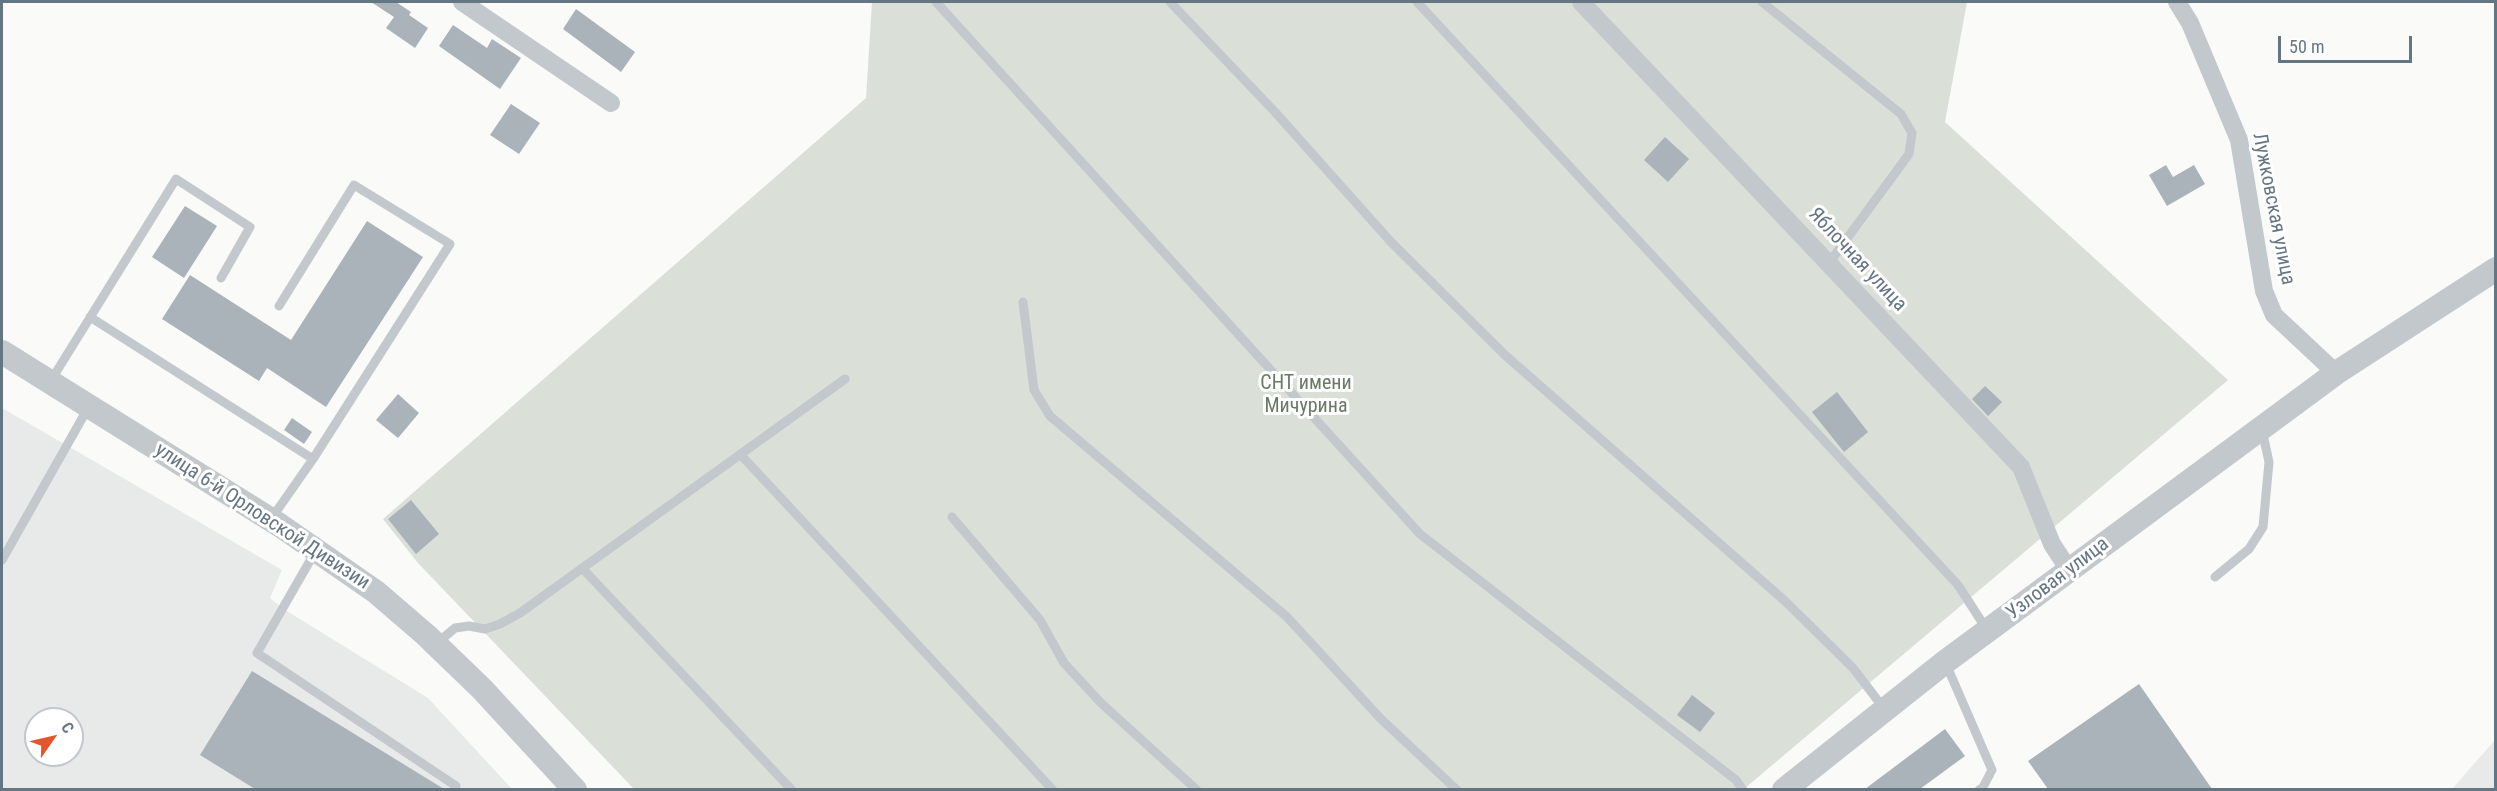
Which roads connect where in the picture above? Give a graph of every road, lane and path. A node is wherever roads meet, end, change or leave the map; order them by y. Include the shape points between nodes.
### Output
1 (462, 2) edge
2 (936, 2) edge
3 (1170, 2) edge
4 (1417, 2) edge
5 (1581, 2) edge
6 (1762, 2) edge
7 (2178, 2) edge
8 (481, 7) edge
9 (610, 103) dead end
10 (1829, 263) junction
11 (2496, 269) edge
12 (221, 278) dead end
13 (1023, 302) dead end
14 (279, 306) dead end
15 (90, 317) junction
16 (2, 351) edge
17 (2336, 372) junction
18 (845, 379) dead end
19 (50, 382) junction
20 (89, 406) junction
21 (2262, 427) junction
22 (740, 454) junction
23 (313, 459) junction
24 (952, 517) dead end
25 (271, 519) junction
26 (316, 550) junction
27 (2, 561) edge
28 (582, 568) junction
29 (2070, 570) junction
30 (2215, 578) dead end
31 (1988, 631) junction
32 (436, 645) junction
33 (1945, 662) junction
34 (1885, 710) junction
35 (456, 786) dead end
36 (575, 789) edge
37 (792, 789) edge
38 (1053, 789) edge
39 (1197, 789) edge
40 (1457, 789) edge
41 (1743, 789) edge
42 (1784, 789) edge
43 (1979, 789) edge

1 - 8 street
2 - 41 lane via 1420,534
3 - 34 lane via 1391,242 1497,347 1785,601 1853,668
4 - 31 lane via 1958,585
5 - 10 street, Яблочная улица
6 - 10 lane via 1900,114 1912,133 1910,154
7 - 17 street, Лужковская улица via 2239,140 2264,291 2274,315
8 - 9 street
10 - 29 street, Яблочная улица via 2021,467 2052,544
11 - 17 street, Узловая улица
12 - 15 lane via 250,227 176,179
13 - 40 lane via 1034,390 1050,416 1287,617 1381,719
14 - 23 lane via 354,184 450,244
15 - 19 lane
15 - 23 lane
16 - 19 street, улица 6-й Орловской Дивизии
17 - 21 street, Узловая улица
18 - 22 lane
19 - 20 street, улица 6-й Орловской Дивизии
20 - 25 street, улица 6-й Орловской Дивизии
20 - 27 lane
21 - 29 street, Узловая улица
21 - 30 lane via 2269,462 2263,527 2249,549
22 - 28 lane
22 - 38 lane
23 - 25 lane
24 - 39 lane via 1040,620 1064,663 1101,703
25 - 26 street, улица 6-й Орловской Дивизии
26 - 32 street, улица 6-й Орловской Дивизии via 376,592
26 - 35 lane via 257,653
28 - 32 lane via 500,624 485,629 454,628
28 - 37 lane
29 - 31 street, Узловая улица
31 - 33 street, Узловая улица
32 - 36 street, улица 6-й Орловской Дивизии
33 - 34 street, Узловая улица
33 - 43 lane via 1992,770
34 - 42 street, Узловая улица

